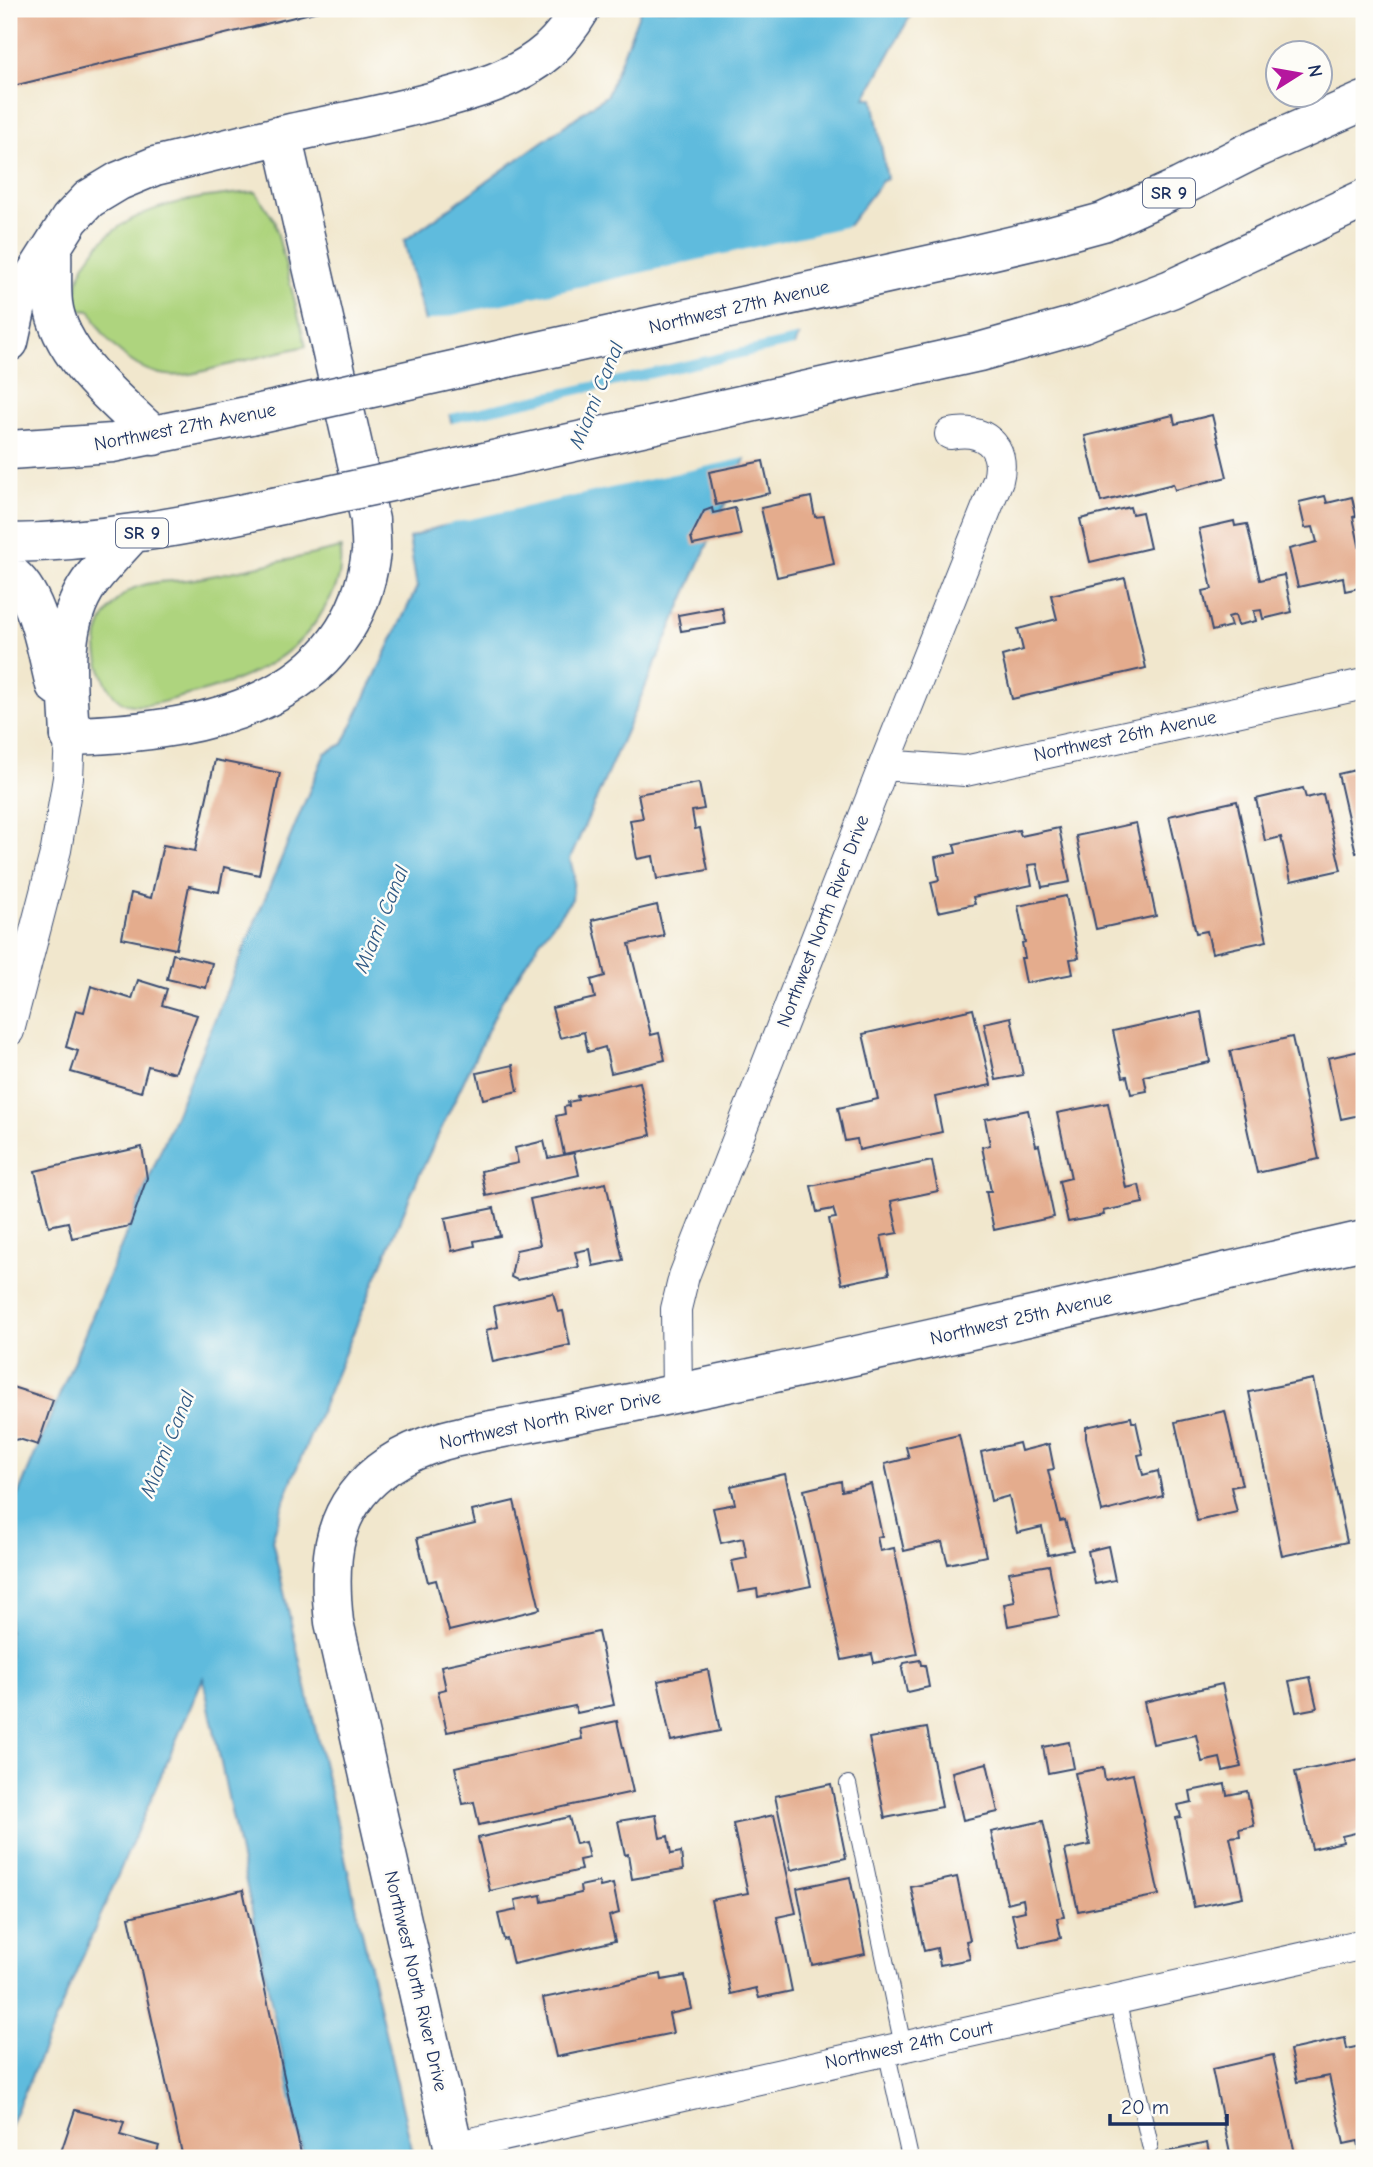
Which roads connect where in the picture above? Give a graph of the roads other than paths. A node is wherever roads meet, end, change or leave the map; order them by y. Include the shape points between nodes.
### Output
1 (581, 9) edge
2 (1364, 101) edge
3 (282, 135) junction
4 (1364, 199) edge
5 (52, 248) junction
6 (9, 342) edge
7 (950, 434) dead end
8 (154, 436) junction
9 (9, 450) edge
10 (132, 534) junction
11 (9, 543) edge
12 (9, 573) edge
13 (1364, 684) edge
14 (69, 736) junction
15 (884, 765) junction
16 (9, 1031) edge
17 (1364, 1240) edge
18 (677, 1394) junction
19 (848, 1784) dead end
20 (1364, 1944) edge
21 (1117, 1999) junction
22 (895, 2048) junction
23 (1150, 2145) dead end
24 (455, 2152) edge
25 (910, 2158) edge

1 - 3 main road via 547,51 494,83 403,109
2 - 8 main road, Northwest 27th Avenue / SR 9, bridge via 1103,222 964,257
3 - 5 main road via 155,166 119,181 89,199
3 - 14 main road via 370,520 371,551 363,586 341,637 328,654 258,703 225,716 152,731
4 - 10 main road, SR 9, bridge via 1171,289 1083,323 979,352
5 - 6 main road via 18,301
5 - 8 main road via 53,305 70,347 111,396
7 - 15 street, Northwest North River Drive via 975,432 987,439 1001,468
8 - 9 main road, Northwest 27th Avenue / SR 9
10 - 11 main road, SR 9
10 - 14 main road via 89,583 75,610 66,648
12 - 14 main road via 29,597 38,618
13 - 15 street, Northwest 26th Avenue via 965,771
14 - 16 street via 68,778 56,850
15 - 18 street, Northwest North River Drive via 684,1276 676,1309
17 - 18 main road, Northwest 25th Avenue
18 - 24 main road, Northwest North River Drive via 469,1435 413,1451 378,1473 354,1496 342,1517 330,1591 334,1622
19 - 22 lane
20 - 21 street, Northwest 24th Court
21 - 22 street, Northwest 24th Court
21 - 23 lane
22 - 24 street, Northwest 24th Court
22 - 25 lane

